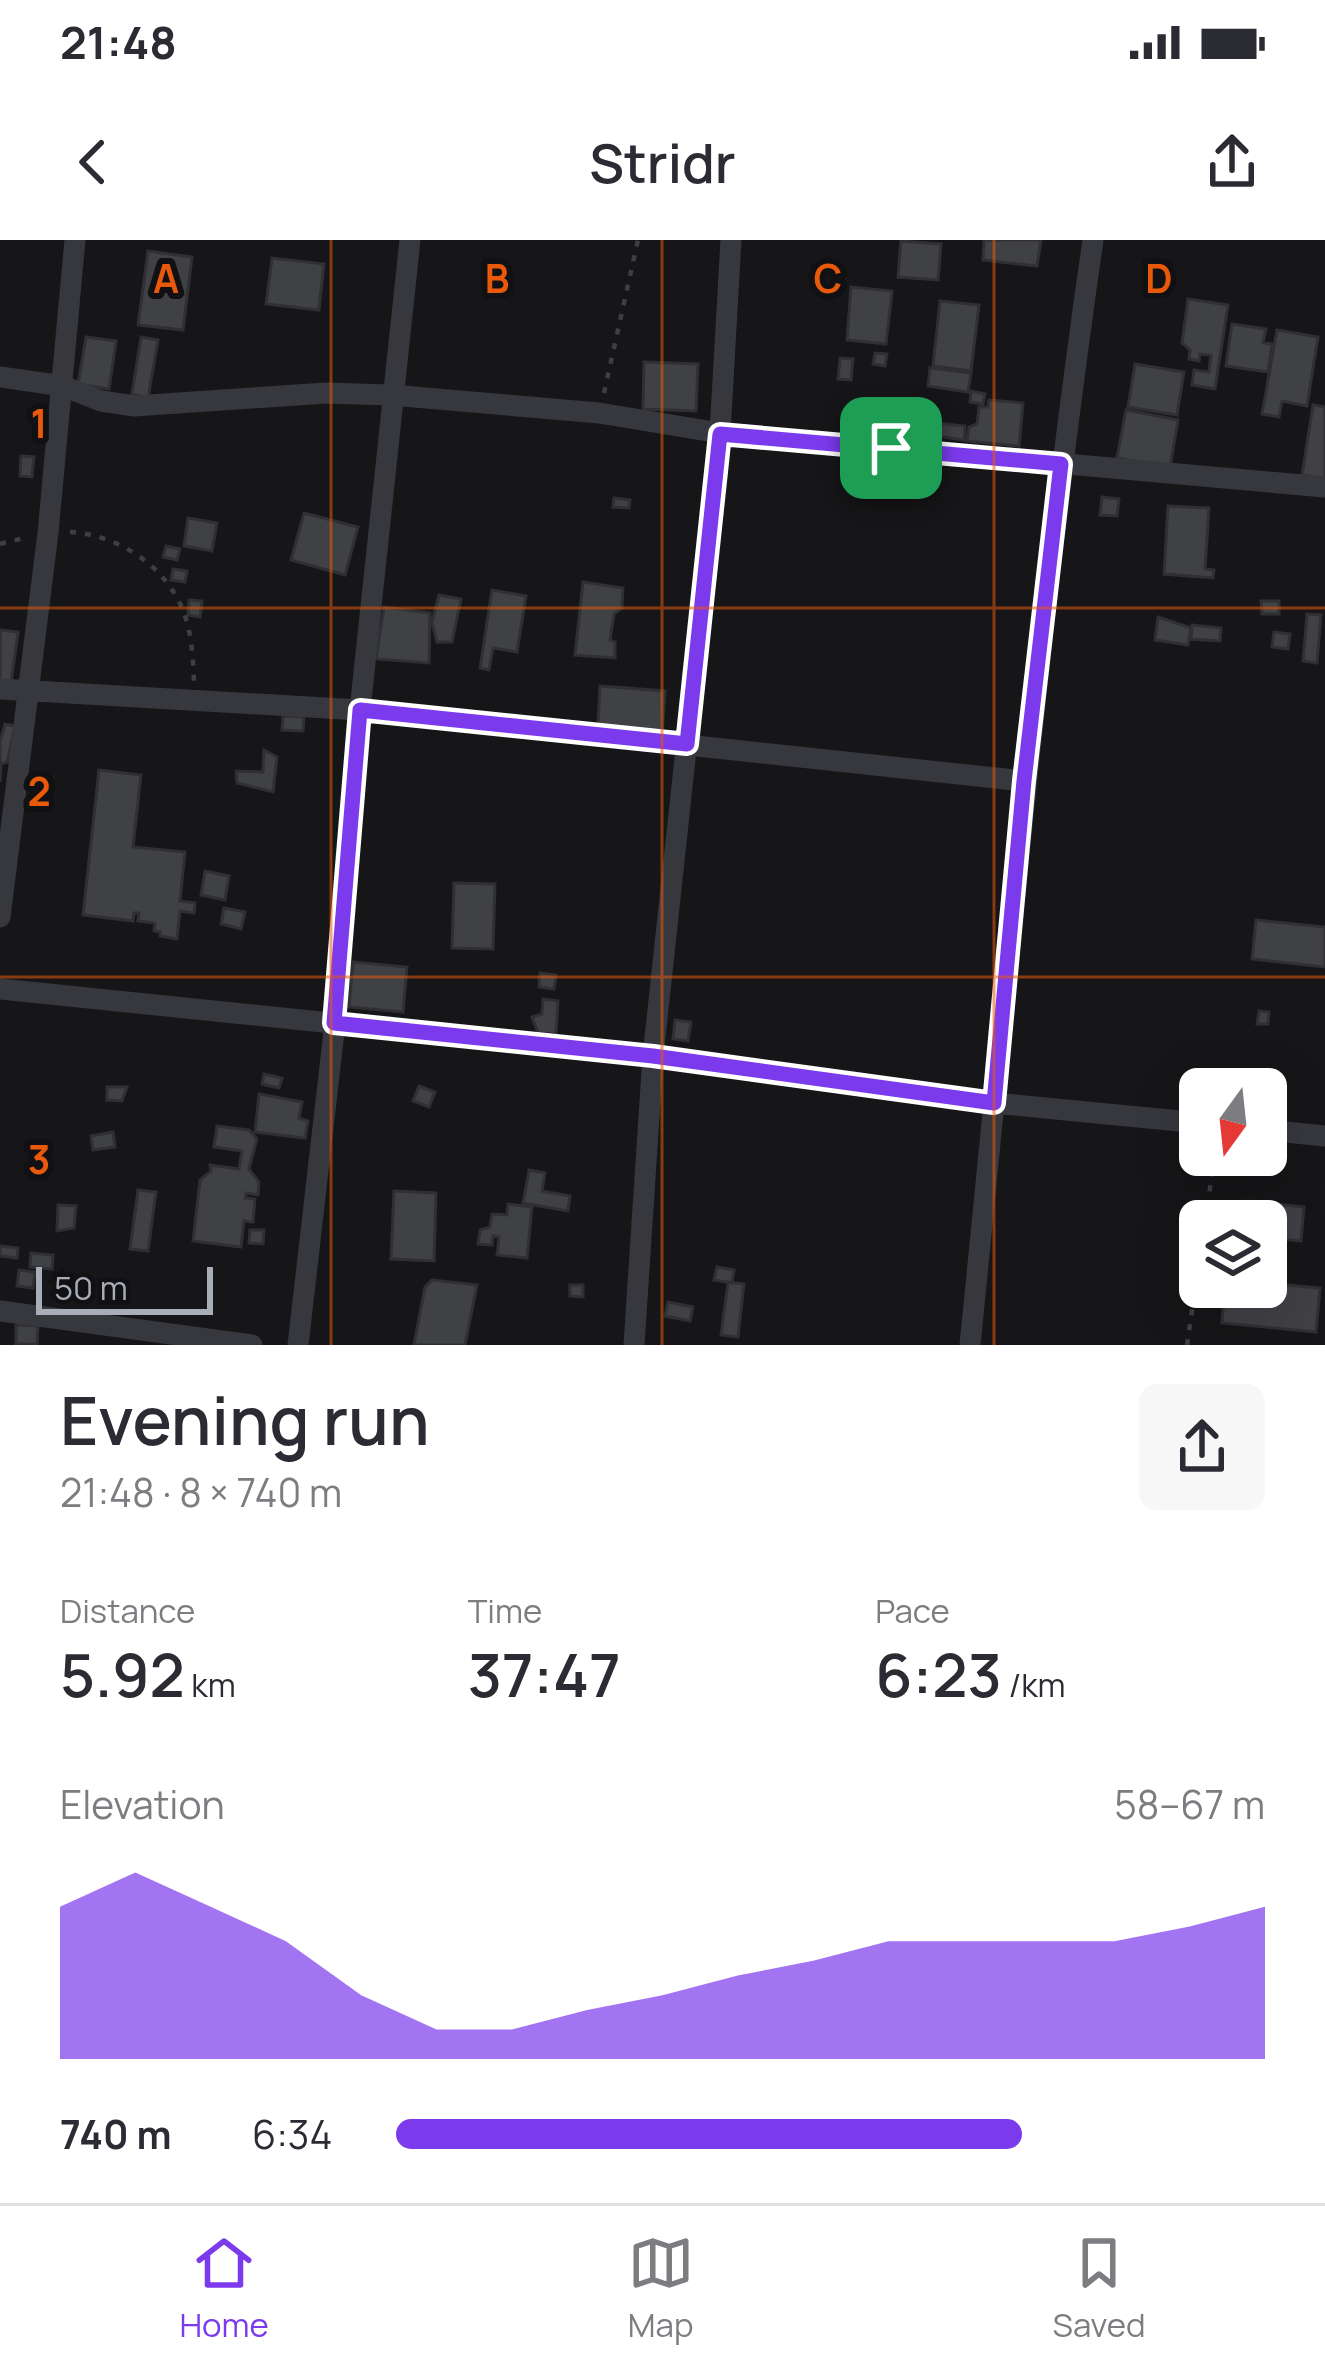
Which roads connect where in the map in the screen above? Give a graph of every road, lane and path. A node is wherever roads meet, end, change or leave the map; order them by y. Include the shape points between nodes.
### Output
1 (75, 240) edge
2 (410, 240) edge
3 (638, 240) edge
4 (731, 240) edge
5 (1093, 240) edge
6 (0, 377) edge
7 (63, 386) junction
8 (391, 395) junction
9 (599, 413) junction
10 (720, 434) junction
11 (1061, 464) junction
12 (1325, 487) edge
13 (47, 533) junction
14 (0, 544) edge
15 (0, 689) edge
16 (29, 694) junction
17 (196, 702) junction
18 (360, 710) junction
19 (687, 744) junction
20 (1024, 781) junction
21 (0, 917) edge
22 (0, 989) edge
23 (334, 1023) junction
24 (653, 1056) junction
25 (994, 1103) junction
26 (1179, 1122) edge
27 (1287, 1132) edge
28 (1325, 1136) edge
29 (1192, 1308) edge
30 (0, 1311) edge
31 (251, 1345) edge
32 (298, 1345) edge
33 (634, 1345) edge
34 (970, 1345) edge
35 (1187, 1345) edge

1 - 7 street
2 - 8 street
3 - 9 path
4 - 10 street
5 - 11 street
6 - 7 street
7 - 8 street via 134,406
7 - 13 street
8 - 9 street
8 - 18 street
9 - 10 street
10 - 11 street
10 - 19 street
11 - 12 street
11 - 20 street
13 - 14 path
13 - 16 street
13 - 17 path via 99,536 158,573 187,619
15 - 16 street
16 - 17 street
16 - 21 street
17 - 18 street
18 - 19 street
18 - 23 street
19 - 20 street
19 - 24 street
20 - 25 street
22 - 23 street
23 - 24 street
23 - 32 street
24 - 25 street
24 - 33 street
25 - 26 street
25 - 34 street
27 - 28 street
29 - 35 path
30 - 31 street

